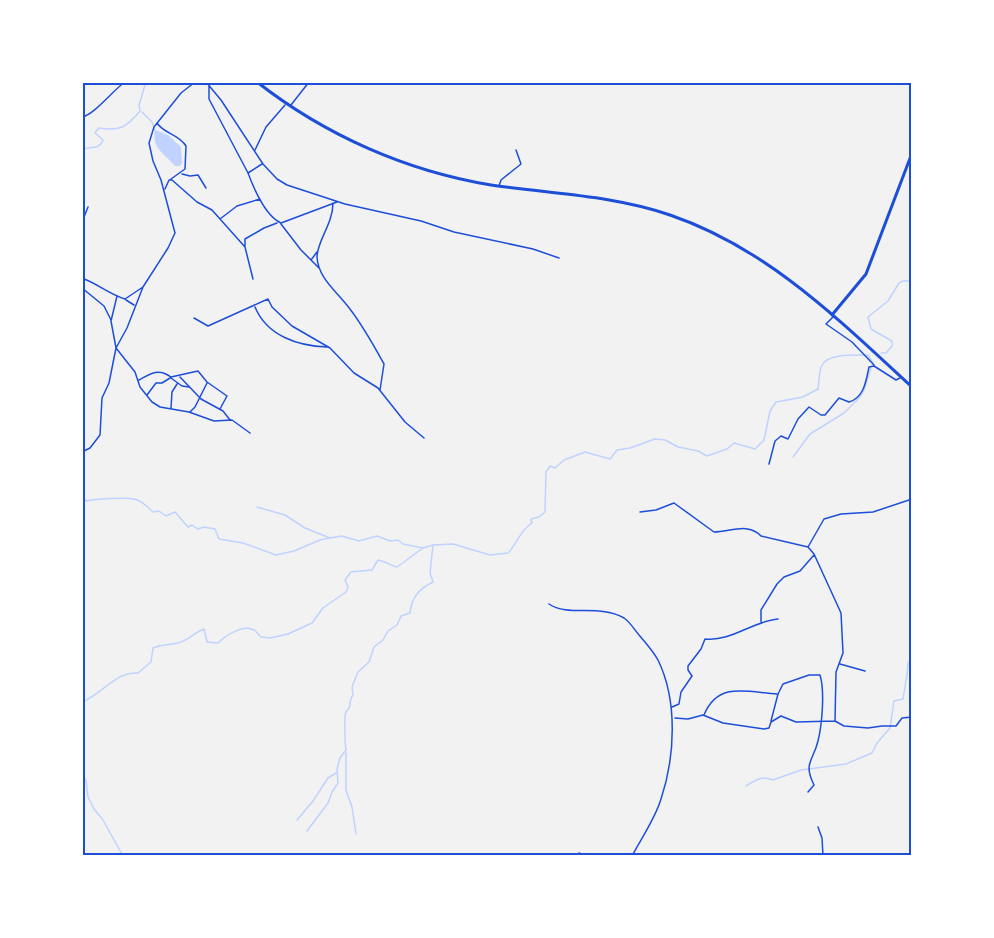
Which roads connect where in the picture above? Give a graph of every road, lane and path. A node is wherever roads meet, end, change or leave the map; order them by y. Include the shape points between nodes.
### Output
1 (125, 82) edge
2 (195, 82) edge
3 (206, 82) edge
4 (256, 82) edge
5 (309, 82) edge
6 (209, 85) junction
7 (286, 104) junction
8 (291, 107) junction
9 (82, 117) edge
10 (157, 123) junction
11 (516, 150) dead end
12 (254, 151) junction
13 (912, 153) edge
14 (263, 164) junction
15 (182, 173) junction
16 (248, 173) junction
17 (171, 179) junction
18 (499, 186) junction
19 (206, 188) dead end
20 (164, 192) junction
21 (260, 198) junction
22 (339, 202) junction
23 (333, 203) junction
24 (88, 207) dead end
25 (220, 219) junction
26 (82, 222) edge
27 (277, 222) junction
28 (281, 223) junction
29 (245, 247) junction
30 (318, 251) junction
31 (559, 258) dead end
32 (311, 260) junction
33 (320, 269) junction
34 (82, 278) edge
35 (253, 279) dead end
36 (143, 287) junction
37 (82, 288) edge
38 (117, 296) junction
39 (125, 299) junction
40 (135, 305) junction
41 (255, 306) junction
42 (833, 315) junction
43 (194, 318) dead end
44 (111, 321) junction
45 (328, 347) junction
46 (116, 348) junction
47 (874, 366) junction
48 (179, 375) junction
49 (171, 377) junction
50 (901, 378) junction
51 (138, 380) junction
52 (207, 382) junction
53 (177, 384) junction
54 (189, 387) junction
55 (912, 387) edge
56 (380, 390) junction
57 (146, 395) junction
58 (200, 397) junction
59 (220, 409) junction
60 (171, 410) junction
61 (189, 412) junction
62 (231, 420) junction
63 (250, 433) dead end
64 (424, 438) dead end
65 (82, 452) edge
66 (769, 464) dead end
67 (912, 499) edge
68 (640, 512) dead end
69 (808, 548) junction
70 (814, 554) junction
71 (549, 604) dead end
72 (778, 619) dead end
73 (761, 622) junction
74 (839, 664) junction
75 (865, 671) dead end
76 (778, 694) junction
77 (671, 707) junction
78 (703, 715) junction
79 (912, 717) edge
80 (673, 718) junction
81 (820, 721) junction
82 (835, 721) junction
83 (771, 722) junction
84 (808, 792) dead end
85 (818, 827) dead end
86 (579, 854) dead end
87 (587, 855) edge
88 (632, 855) edge
89 (824, 855) edge

1 - 9 street via 90,115
2 - 10 street
3 - 6 street
4 - 7 main road
5 - 8 street
6 - 12 street
6 - 16 street via 209,99
7 - 8 main road
7 - 12 street via 266,127
8 - 18 main road via 329,130 386,156 449,176
10 - 15 street via 186,146
10 - 20 street via 148,143
11 - 18 street via 521,164
12 - 14 street
13 - 42 main road via 866,274
14 - 16 street
14 - 22 street via 287,184
15 - 17 street
15 - 19 street via 198,175
16 - 21 street
17 - 20 street
17 - 25 street
18 - 42 main road via 629,204 692,223 755,255
20 - 36 street via 175,233
21 - 25 street via 237,206
21 - 27 street
22 - 23 street
22 - 31 street
23 - 28 street
23 - 30 street via 332,218
24 - 26 street
25 - 29 street
27 - 28 street
27 - 29 street via 247,238
28 - 32 street
29 - 35 street
30 - 32 street
30 - 33 street
32 - 33 street
33 - 56 street via 384,364
34 - 38 street
36 - 39 street
36 - 40 street
37 - 44 street via 104,306
38 - 39 street
38 - 44 street
39 - 40 street
40 - 46 street
41 - 43 street via 208,326
41 - 45 street via 263,321 277,333 300,344
41 - 45 street via 268,299 292,326
42 - 47 street via 826,324 852,342
42 - 50 main road
44 - 46 street
45 - 56 street via 354,373
46 - 51 street
46 - 65 street via 102,398 99,435
47 - 50 street via 896,380
47 - 66 street via 869,367 863,390 853,402 839,398 825,415 809,407 788,439 780,436 775,441
48 - 49 street
48 - 52 street via 198,371
48 - 54 street
49 - 51 street via 157,371
49 - 53 street
49 - 57 street via 156,383
50 - 55 main road
51 - 57 street
52 - 58 street
52 - 59 street via 228,396
53 - 54 street
53 - 60 street
54 - 58 street
56 - 64 street via 405,422
57 - 60 street via 155,405
58 - 59 street
58 - 61 street
59 - 62 street
60 - 61 street
61 - 62 street via 214,421
62 - 63 street
67 - 69 street via 873,512 824,519
68 - 69 street via 674,503 714,532 750,529 761,536
69 - 70 street
70 - 73 street via 800,571 777,584 761,610
70 - 74 street via 842,613 843,653
71 - 77 street via 624,618 660,663
72 - 73 street
73 - 77 street via 728,637 705,639 688,666 693,676 681,692 679,704
74 - 75 street
74 - 82 street
76 - 78 street via 737,690 722,693
76 - 81 street via 783,684 820,675
76 - 83 street
77 - 80 street
78 - 80 street
78 - 83 street via 723,723 764,729
79 - 82 street via 902,718 896,726 868,728 844,726
80 - 88 street via 661,800
81 - 82 street
81 - 83 street via 796,722 781,716
81 - 84 street via 818,742 808,764 814,785
85 - 89 street
86 - 87 street

